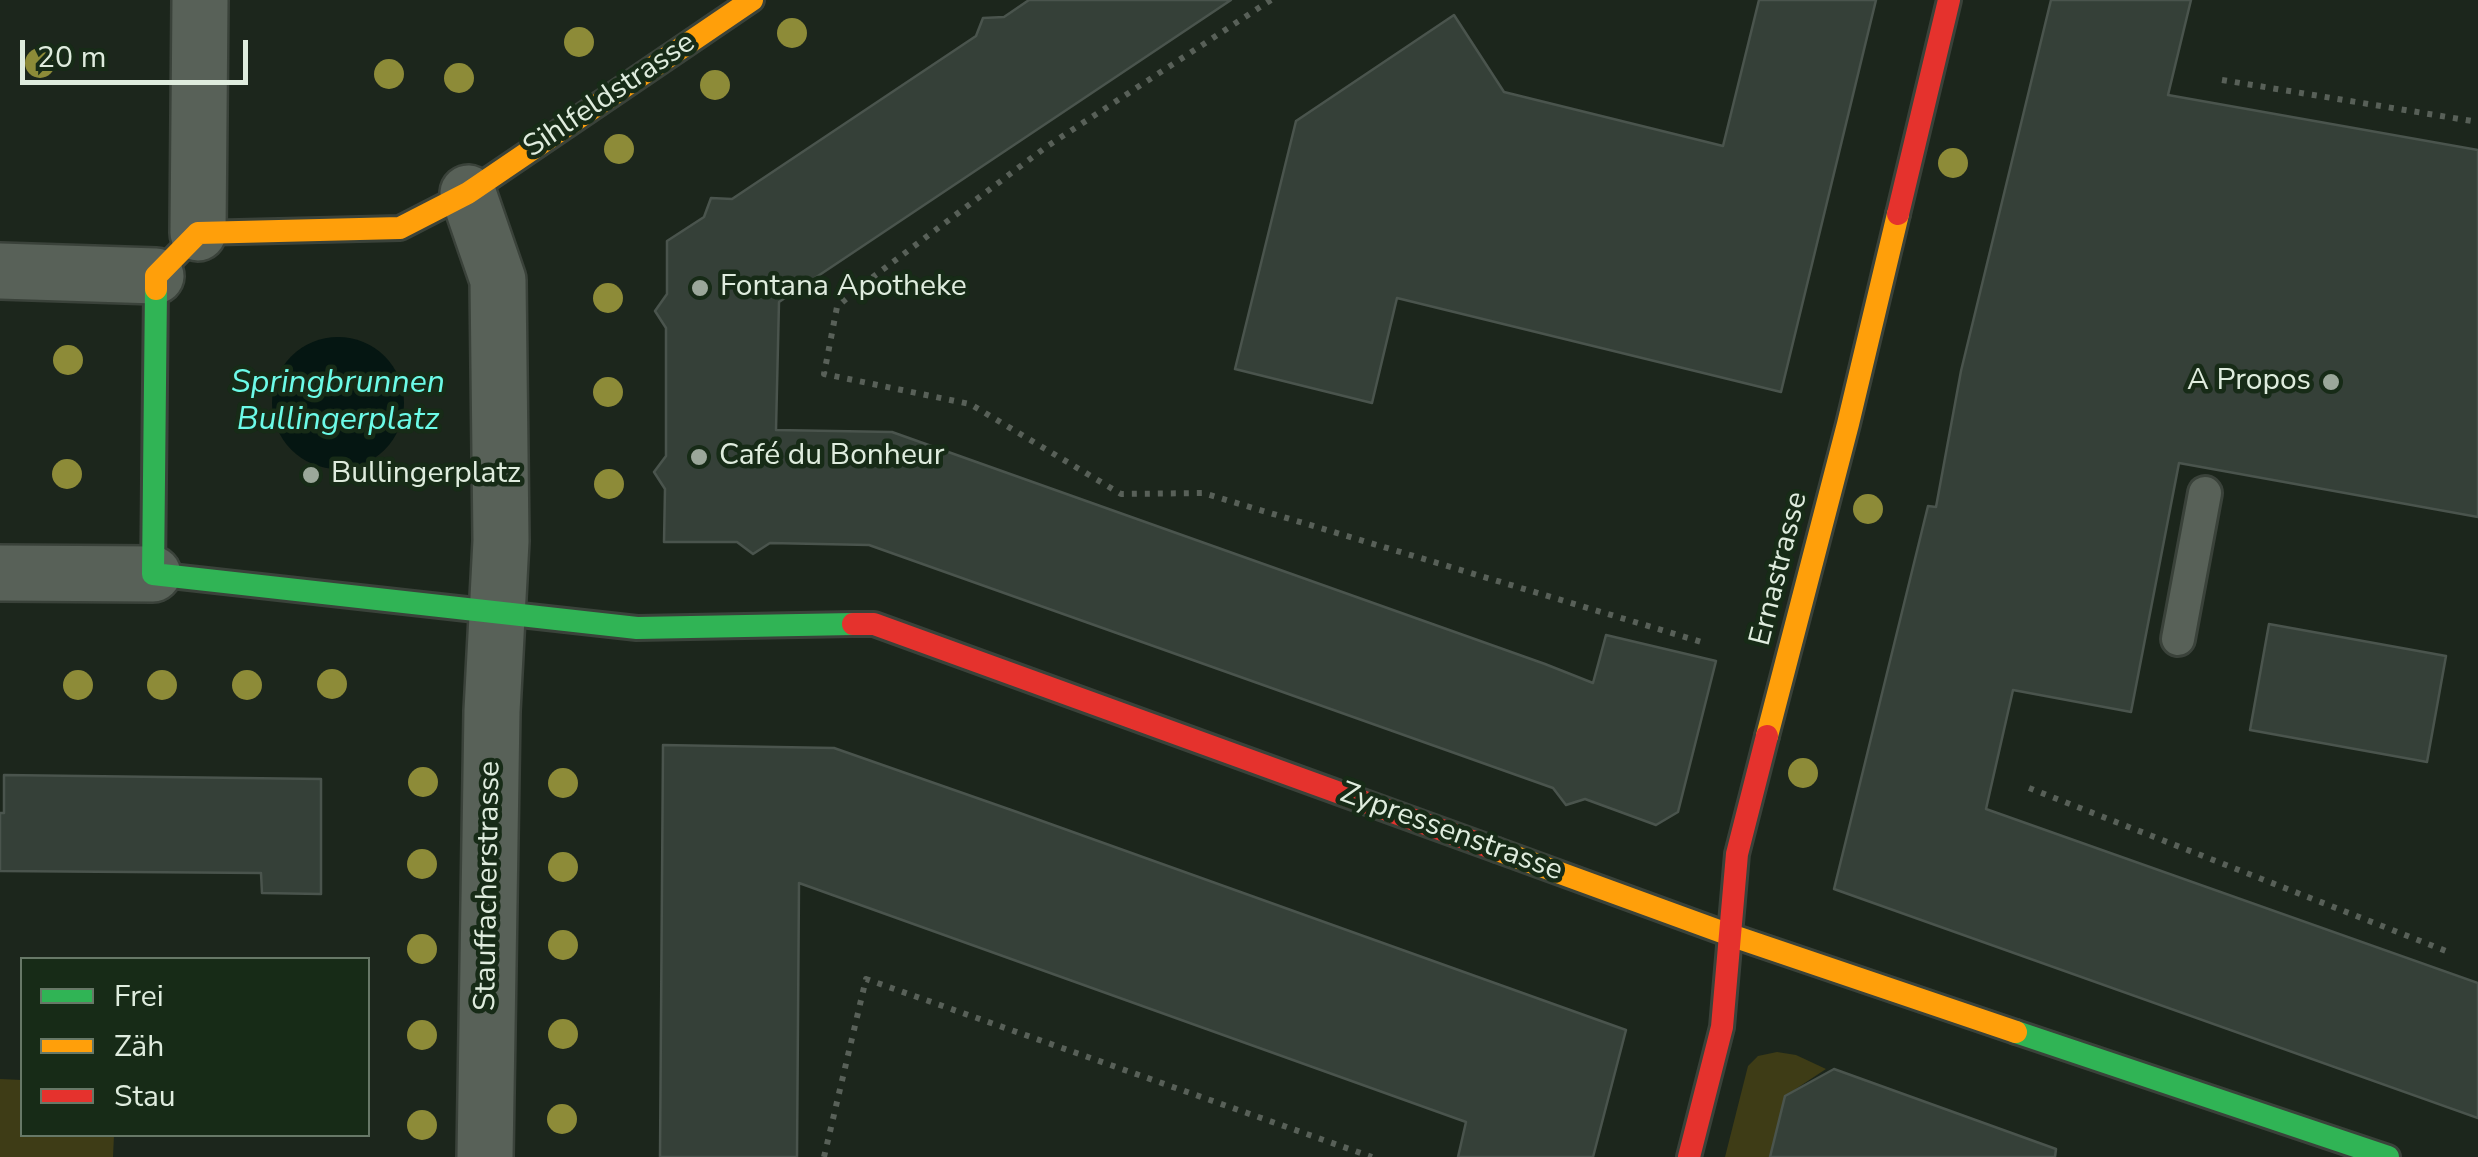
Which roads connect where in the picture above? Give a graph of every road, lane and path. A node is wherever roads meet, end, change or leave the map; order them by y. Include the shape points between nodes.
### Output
1 (200, 0) edge
2 (752, 0) edge
3 (1272, 0) edge
4 (1949, 0) edge
5 (2222, 80) dead end
6 (2478, 122) edge
7 (468, 192) junction
8 (198, 233) junction
9 (0, 271) edge
10 (156, 276) junction
11 (2205, 493) dead end
12 (0, 573) edge
13 (154, 574) junction
14 (497, 614) junction
15 (2178, 639) dead end
16 (1706, 644) dead end
17 (2029, 788) dead end
18 (1730, 935) junction
19 (2446, 951) dead end
20 (485, 1157) edge
21 (824, 1157) edge
22 (1372, 1157) edge
23 (1690, 1157) edge
24 (2388, 1157) edge

1 - 8 street
2 - 7 street, Sihlfeldstrasse
3 - 16 path via 1046,147 857,289 837,307 824,374 970,404 1121,494 1202,492
4 - 18 street, Ernastrasse via 1738,854
5 - 6 path
7 - 8 street via 400,228
7 - 14 street via 498,280
8 - 10 street
9 - 10 street
10 - 13 street
11 - 15 lane
12 - 13 street
13 - 14 street
14 - 18 street, Zypressenstrasse via 638,628 874,624
14 - 20 street, Stauffacherstrasse
17 - 19 path
18 - 23 street, Ernastrasse via 1722,1027
18 - 24 street, Zypressenstrasse
21 - 22 path via 866,979

